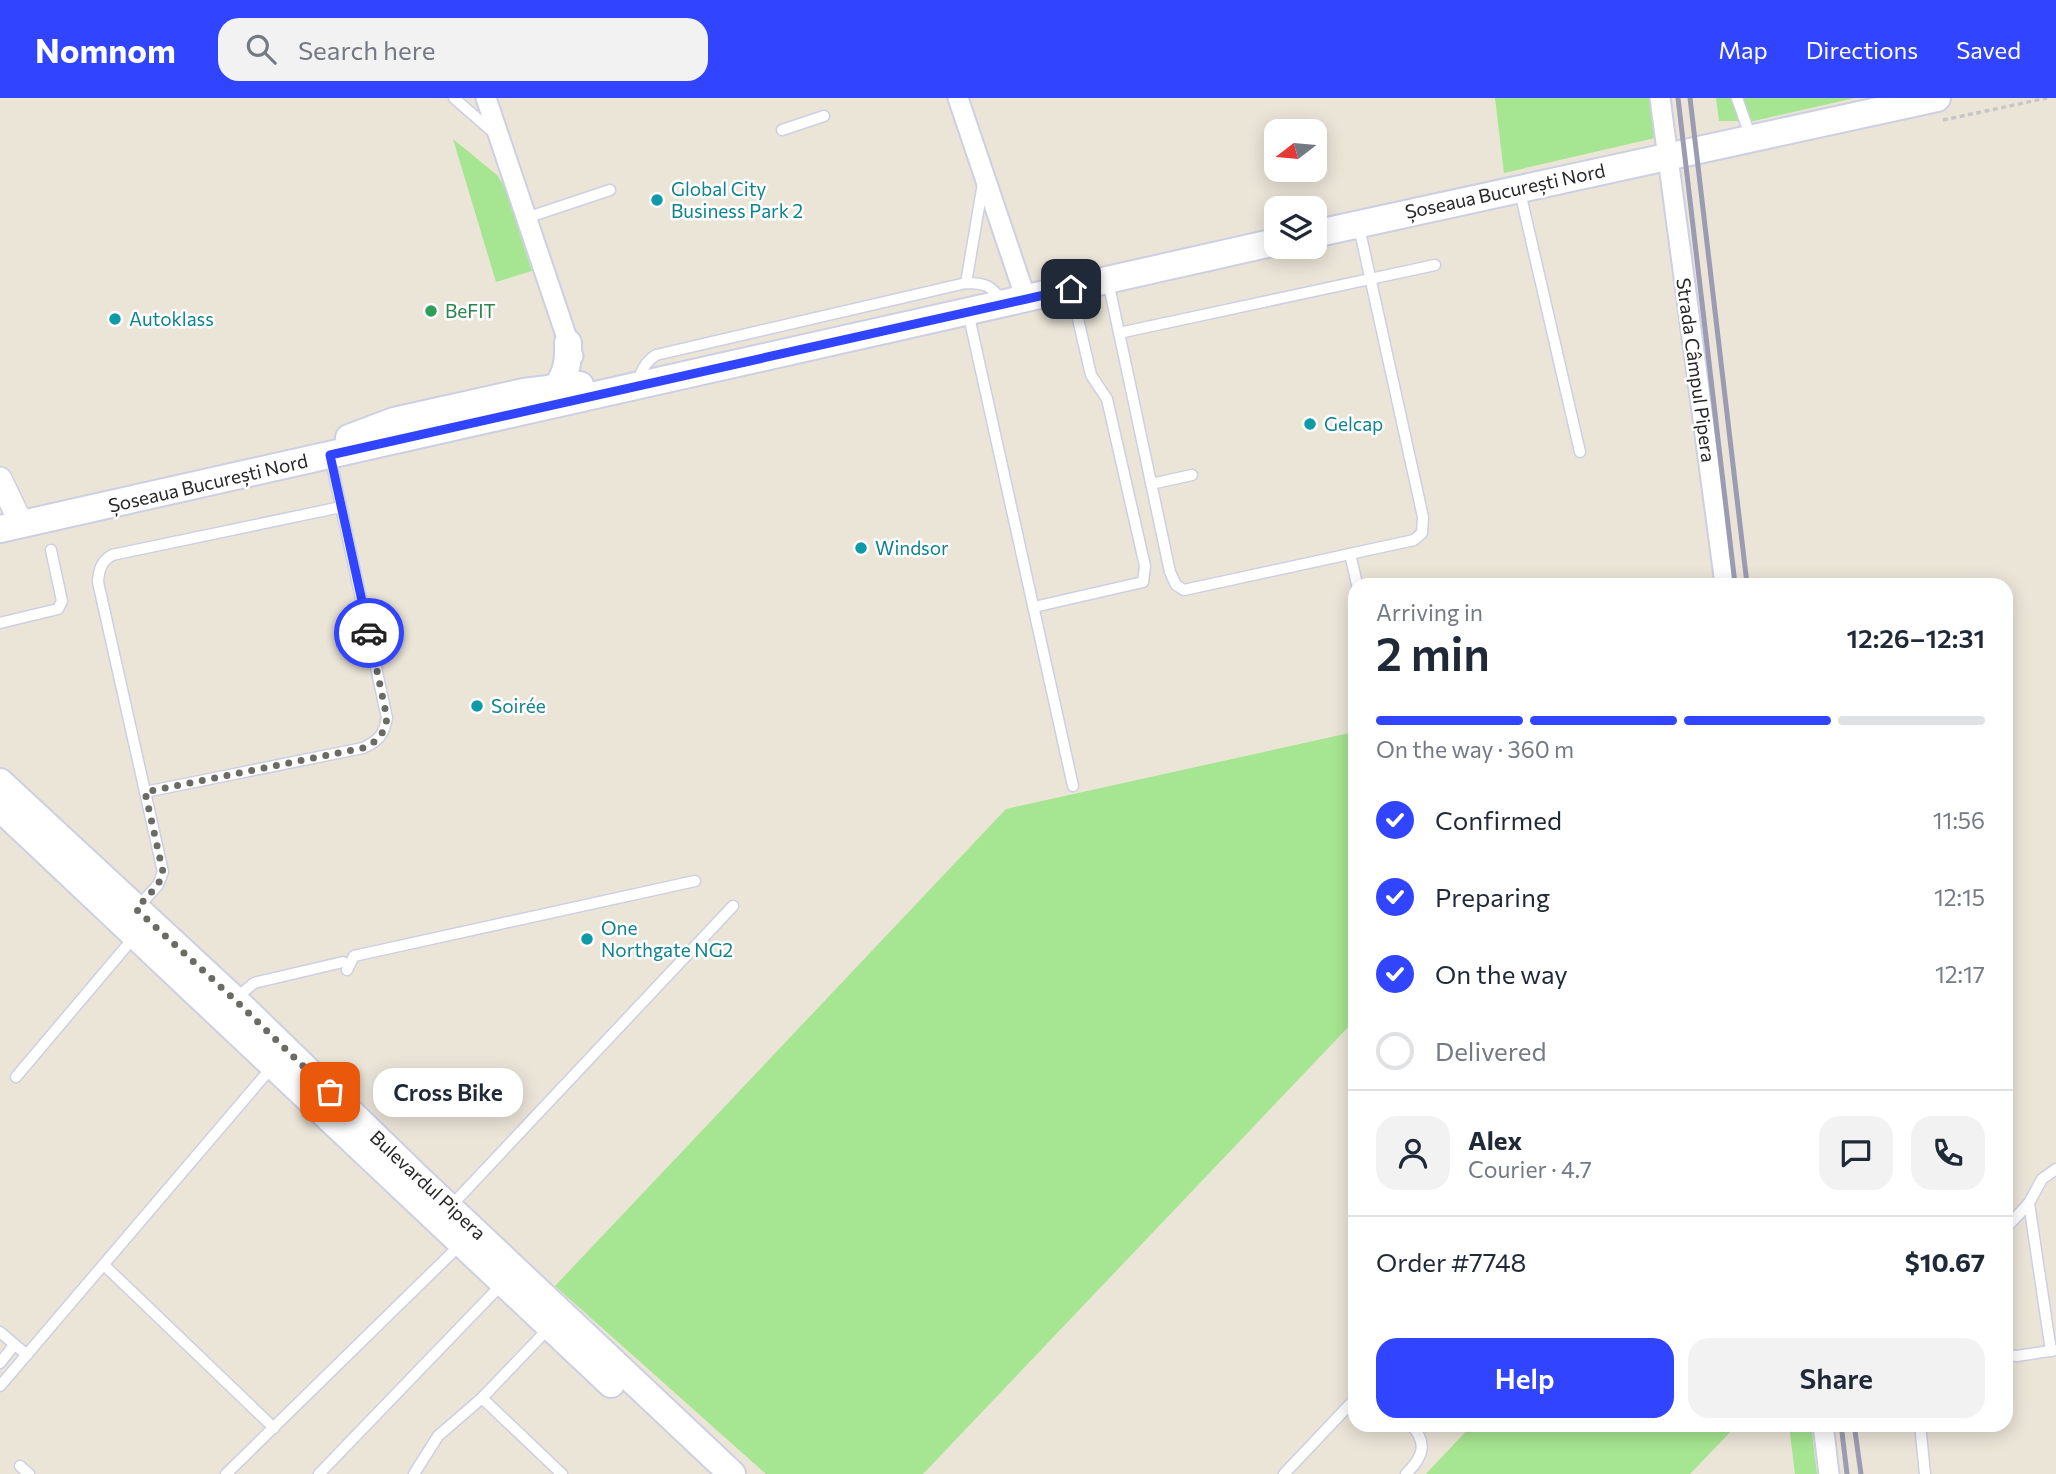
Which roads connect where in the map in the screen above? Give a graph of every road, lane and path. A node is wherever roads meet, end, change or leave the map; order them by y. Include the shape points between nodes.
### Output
1 (454, 98) edge
2 (486, 98) edge
3 (958, 98) edge
4 (1660, 98) edge
5 (1737, 98) edge
6 (1937, 98) edge
7 (824, 116) dead end
8 (782, 131) dead end
9 (499, 137) junction
10 (1751, 138) junction
11 (1667, 156) junction
12 (985, 176) junction
13 (1520, 188) junction
14 (610, 190) dead end
15 (526, 218) junction
16 (1359, 223) junction
17 (1327, 231) edge
18 (1264, 245) edge
19 (1435, 265) dead end
20 (1372, 279) junction
21 (1108, 280) junction
22 (966, 283) junction
23 (1071, 289) junction
24 (1014, 302) junction
25 (968, 312) junction
26 (1119, 333) junction
27 (568, 343) junction
28 (558, 386) junction
29 (637, 386) junction
30 (597, 389) junction
31 (520, 413) junction
32 (1580, 452) dead end
33 (330, 455) junction
34 (1192, 475) dead end
35 (0, 479) edge
36 (1152, 484) junction
37 (341, 507) junction
38 (11, 527) edge
39 (51, 550) dead end
40 (1350, 554) junction
41 (1356, 578) edge
42 (1724, 578) edge
43 (1034, 607) junction
44 (0, 623) edge
45 (0, 782) edge
46 (1073, 786) dead end
47 (145, 792) junction
48 (0, 808) edge
49 (695, 881) dead end
50 (733, 906) dead end
51 (136, 909) junction
52 (135, 936) junction
53 (234, 999) junction
54 (273, 1066) junction
55 (16, 1077) dead end
56 (2056, 1169) edge
57 (2029, 1203) junction
58 (450, 1207) junction
59 (2013, 1220) edge
60 (461, 1243) junction
61 (104, 1265) junction
62 (503, 1283) junction
63 (550, 1327) junction
64 (0, 1332) edge
65 (15, 1345) junction
66 (2053, 1350) edge
67 (27, 1355) junction
68 (2013, 1356) edge
69 (0, 1363) edge
70 (0, 1386) edge
71 (482, 1398) junction
72 (1348, 1406) edge
73 (274, 1428) junction
74 (1417, 1432) edge
75 (1824, 1432) edge
76 (1921, 1432) edge
77 (226, 1474) edge
78 (319, 1474) edge
79 (414, 1474) edge
80 (562, 1474) edge
81 (706, 1474) edge
82 (733, 1474) edge
83 (1284, 1474) edge
84 (1406, 1474) edge
85 (1829, 1474) edge
86 (1925, 1474) edge

1 - 9 lane
2 - 9 street
3 - 12 street
4 - 11 street, Strada Câmpul Pipera
5 - 10 lane
6 - 10 main road, Șoseaua București Nord
7 - 8 lane
9 - 15 street
10 - 11 main road, Șoseaua București Nord
11 - 13 main road, Șoseaua București Nord
11 - 42 street, Strada Câmpul Pipera
12 - 22 lane
12 - 24 street
13 - 16 main road, Șoseaua București Nord
13 - 32 lane
14 - 15 lane
15 - 27 street
16 - 17 main road, Șoseaua București Nord
16 - 20 lane
18 - 21 main road, Șoseaua București Nord
19 - 20 lane
20 - 26 lane
20 - 40 lane via 1424,524 1414,540
21 - 23 main road, Șoseaua București Nord
21 - 26 lane
22 - 24 lane via 990,286
22 - 29 lane via 656,355 646,361
23 - 24 main road, Șoseaua București Nord
23 - 43 lane via 1091,375 1107,399 1145,566 1143,582
24 - 25 main road, Șoseaua București Nord
25 - 29 main road, Șoseaua București Nord
25 - 43 lane
26 - 36 lane
27 - 28 main road via 568,367
27 - 30 street via 578,370
28 - 30 main road
28 - 31 main road
28 - 33 main road via 386,424 342,442
29 - 30 main road, Șoseaua București Nord
30 - 31 main road, Șoseaua București Nord
31 - 33 main road, Șoseaua București Nord
33 - 37 lane
33 - 38 main road, Șoseaua București Nord
34 - 36 lane
35 - 38 street
36 - 40 lane via 1170,572 1180,589
37 - 47 lane via 387,718 385,731 363,748
37 - 47 lane via 104,560 98,582
39 - 44 lane via 61,605 55,611
40 - 41 lane
43 - 46 lane
45 - 51 main road, Bulevardul Pipera
47 - 51 lane via 163,872 158,885
48 - 52 main road, Bulevardul Pipera
49 - 53 lane via 354,956 345,966 254,983
50 - 58 lane
51 - 53 main road, Bulevardul Pipera
52 - 54 main road, Bulevardul Pipera
52 - 55 lane
53 - 58 main road, Bulevardul Pipera
54 - 60 main road, Bulevardul Pipera
54 - 61 lane
56 - 57 lane via 2042,1179
57 - 59 lane
57 - 66 lane
58 - 82 main road, Bulevardul Pipera
60 - 62 main road, Bulevardul Pipera
60 - 73 lane
61 - 67 lane
61 - 73 lane
62 - 63 main road, Bulevardul Pipera
62 - 78 lane
63 - 71 lane
63 - 81 main road, Bulevardul Pipera
64 - 65 lane
65 - 67 lane
65 - 69 lane
66 - 68 lane
67 - 70 lane
71 - 79 lane via 438,1436
71 - 80 lane
72 - 83 lane
73 - 77 lane
74 - 84 lane via 1422,1451
75 - 85 street
76 - 86 lane

